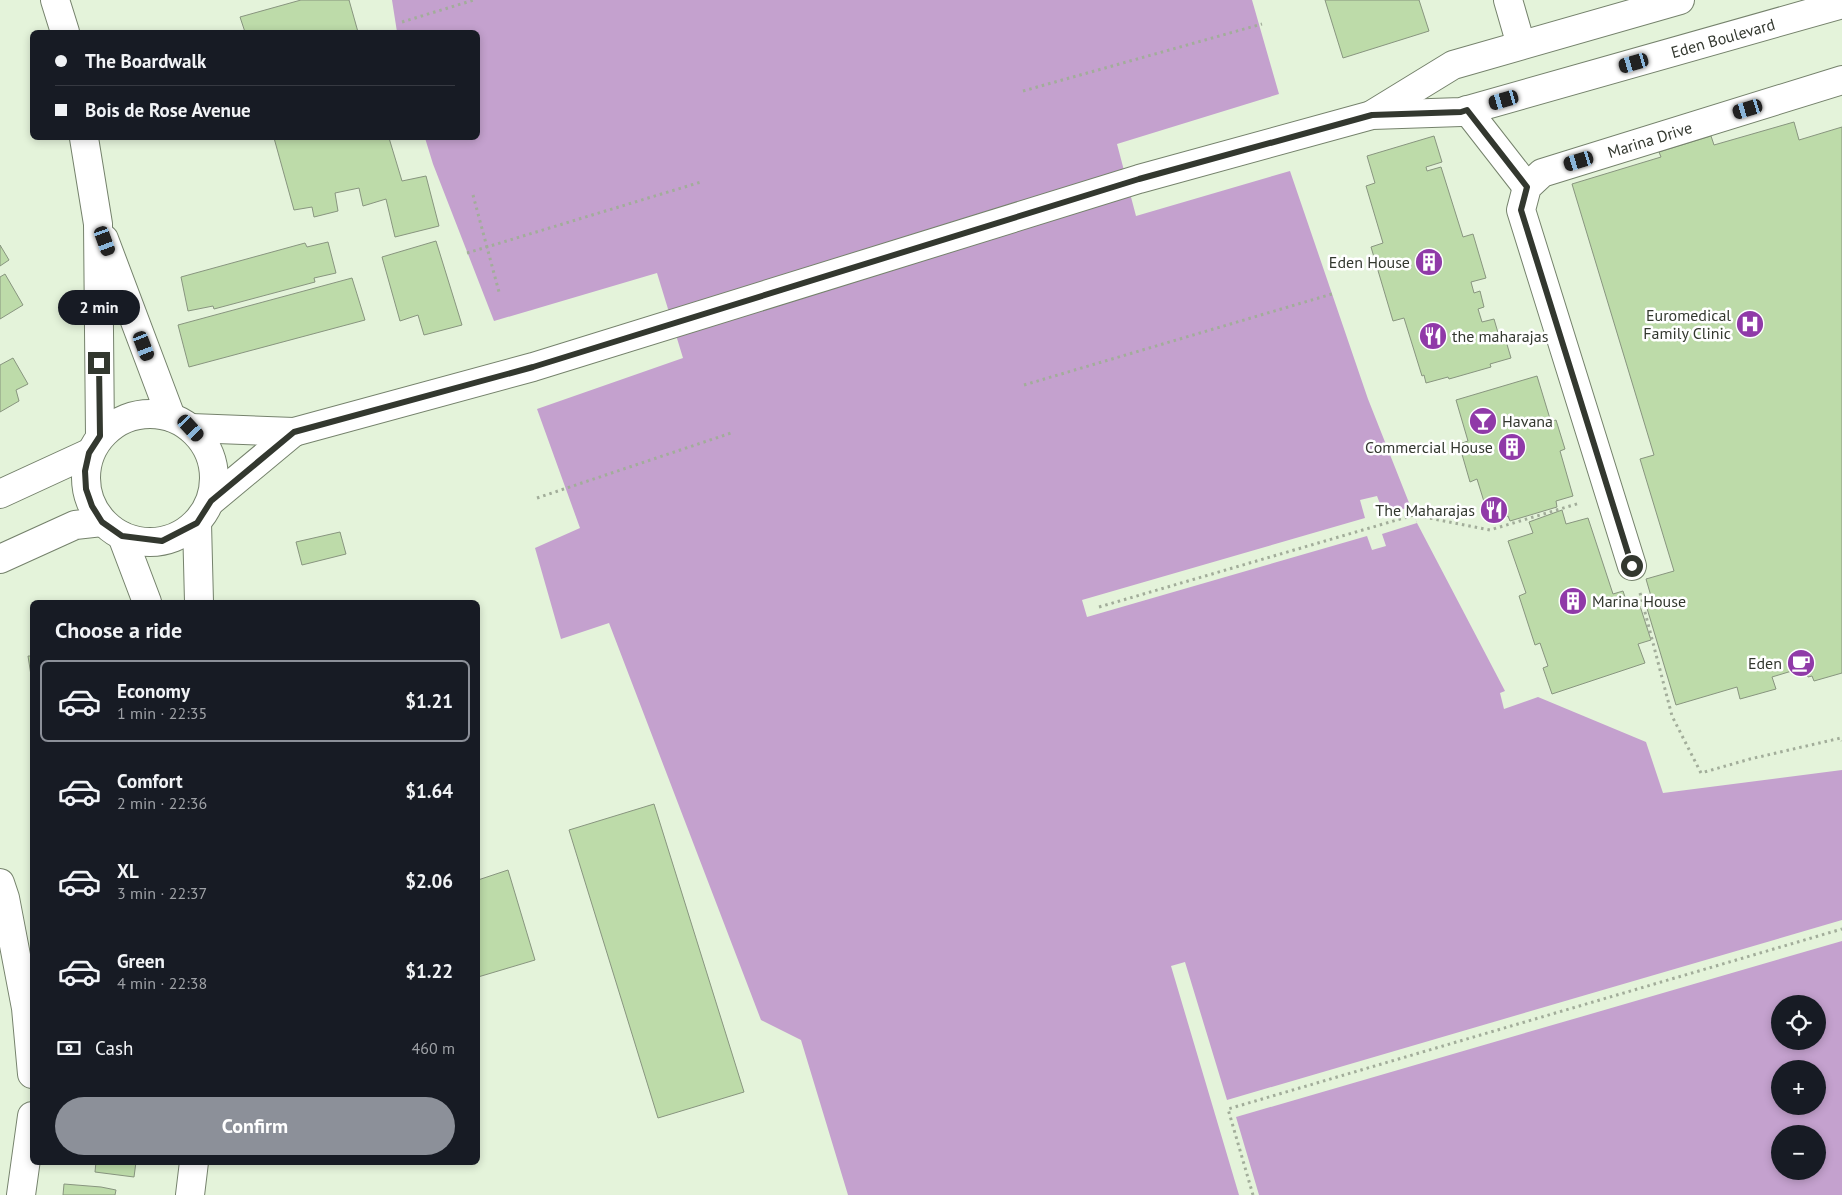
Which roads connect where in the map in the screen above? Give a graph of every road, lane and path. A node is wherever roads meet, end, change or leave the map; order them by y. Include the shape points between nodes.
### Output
1 (56, 0) edge
2 (474, 0) edge
3 (1508, 0) edge
4 (1680, 0) edge
5 (1838, 4) edge
6 (402, 22) dead end
7 (1262, 24) dead end
8 (64, 30) edge
9 (1521, 45) junction
10 (1842, 80) edge
11 (1023, 91) dead end
12 (1467, 110) junction
13 (1372, 115) junction
14 (84, 140) edge
15 (701, 182) dead end
16 (1527, 187) junction
17 (473, 196) dead end
18 (98, 224) junction
19 (486, 247) junction
20 (467, 253) dead end
21 (500, 292) dead end
22 (1332, 294) dead end
23 (1024, 385) dead end
24 (181, 422) junction
25 (294, 432) junction
26 (731, 433) dead end
27 (95, 444) junction
28 (0, 494) edge
29 (1610, 494) junction
30 (537, 498) dead end
31 (204, 512) junction
32 (112, 529) junction
33 (0, 559) edge
34 (1632, 566) joint
35 (146, 600) edge
36 (199, 600) edge
37 (1099, 607) dead end
38 (1842, 741) edge
39 (0, 883) edge
40 (1842, 930) edge
41 (30, 1052) edge
42 (30, 1130) edge
43 (194, 1165) edge
44 (21, 1195) edge
45 (190, 1195) edge
46 (1253, 1195) edge

1 - 8 street
2 - 6 path
3 - 9 street
4 - 9 street, Eden Boulevard
5 - 12 street, Eden Boulevard
7 - 11 path
9 - 13 street, Eden Boulevard via 1453,65
10 - 16 street, Marina Drive via 1542,173
12 - 13 street, Eden Boulevard
12 - 16 street
13 - 25 street, Eden Boulevard via 1139,179 533,367
14 - 18 street
15 - 19 path
16 - 29 street via 1521,210
17 - 19 path
18 - 24 street
18 - 27 street
19 - 20 path
19 - 21 path
22 - 23 path
24 - 25 street
24 - 27 street via 132,415
24 - 31 street via 202,440 214,469 214,485
25 - 31 street
26 - 30 path
27 - 28 street
27 - 32 street via 85,471 86,489 92,506
29 - 34 street
29 - 37 path via 1490,530 1414,515
31 - 32 street via 162,541
31 - 36 street
32 - 33 street via 75,525
32 - 35 street
34 - 38 path via 1672,716 1701,773 1832,740 1841,738
39 - 41 street via 26,1008
40 - 46 path via 1228,1109
42 - 44 street
43 - 45 street

